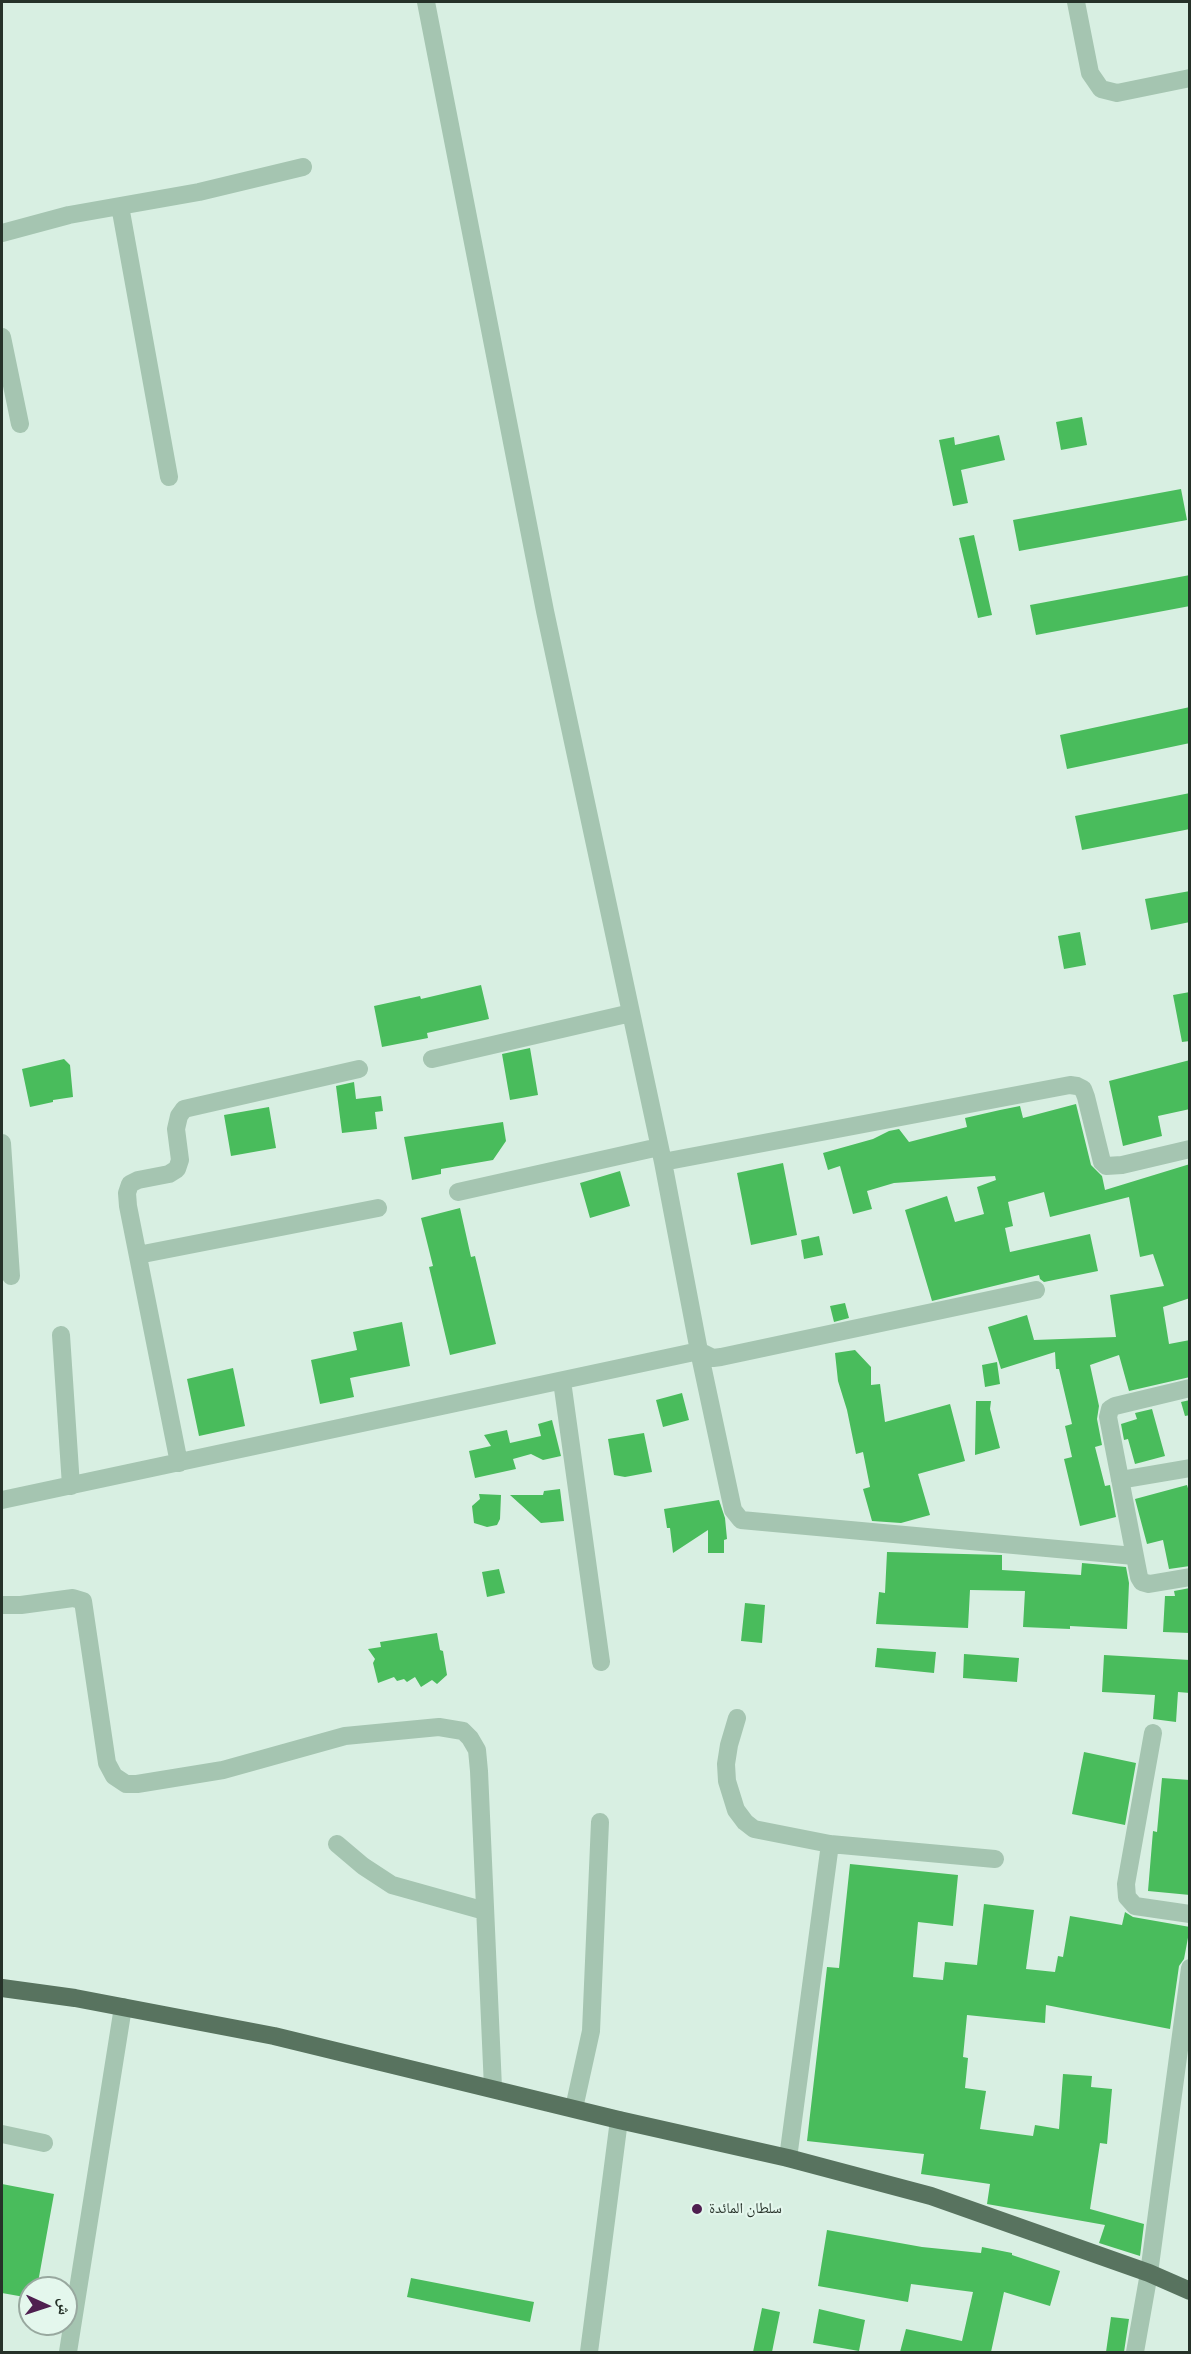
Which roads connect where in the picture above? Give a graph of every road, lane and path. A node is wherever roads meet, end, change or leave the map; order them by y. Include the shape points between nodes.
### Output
1 (426, 2) edge
2 (1076, 2) edge
3 (1190, 78) edge
4 (303, 167) dead end
5 (120, 206) junction
6 (2, 233) edge
7 (2, 338) edge
8 (20, 424) dead end
9 (169, 477) dead end
10 (631, 1013) junction
11 (432, 1059) dead end
12 (359, 1070) dead end
13 (2, 1143) edge
14 (1190, 1149) edge
15 (661, 1154) junction
16 (458, 1192) dead end
17 (378, 1208) dead end
18 (138, 1255) junction
19 (11, 1276) dead end
20 (1036, 1290) dead end
21 (61, 1335) dead end
22 (699, 1351) junction
23 (562, 1381) junction
24 (1190, 1388) edge
25 (179, 1463) junction
26 (1190, 1468) edge
27 (1120, 1480) junction
28 (71, 1486) junction
29 (2, 1500) edge
30 (1134, 1556) junction
31 (1190, 1577) edge
32 (2, 1605) edge
33 (601, 1662) dead end
34 (736, 1718) dead end
35 (1153, 1733) dead end
36 (600, 1822) dead end
37 (337, 1844) dead end
38 (830, 1844) junction
39 (995, 1859) dead end
40 (485, 1911) junction
41 (1190, 1914) edge
42 (1190, 1968) edge
43 (2, 1988) edge
44 (123, 2007) junction
45 (493, 2088) junction
46 (574, 2108) junction
47 (619, 2120) junction
48 (2, 2134) edge
49 (45, 2143) dead end
50 (788, 2158) junction
51 (1149, 2272) junction
52 (1190, 2291) edge
53 (68, 2352) edge
54 (589, 2352) edge
55 (1135, 2352) edge

1 - 10 street via 543,599
2 - 3 street via 1090,73 1101,89 1117,93
4 - 5 street
5 - 6 street
5 - 9 street
7 - 8 street
10 - 11 street
10 - 15 street
12 - 18 street via 184,1109 176,1129 180,1160 177,1169 138,1180 130,1184 127,1193
13 - 19 street
14 - 15 street via 1106,1166 1083,1089 1070,1085
15 - 16 street
15 - 22 street
17 - 18 street
18 - 25 street
20 - 22 street via 721,1357 713,1358
21 - 28 street
22 - 23 street
22 - 30 street via 733,1510 741,1520
23 - 25 street
23 - 33 street
24 - 27 street via 1110,1409 1108,1417
25 - 28 street
26 - 27 street
27 - 30 street
28 - 29 street
30 - 31 street via 1142,1581 1158,1583
32 - 40 street via 73,1598 83,1602 107,1763 114,1776 126,1784 223,1770 345,1736 439,1727 463,1731 477,1750
34 - 38 street via 726,1764 727,1781 736,1809 745,1822 768,1833
35 - 41 street via 1126,1884 1127,1897 1135,1906
36 - 46 street via 591,2031
37 - 40 street via 392,1885
38 - 39 street
38 - 50 street
40 - 45 street
42 - 51 street
43 - 44 main road
44 - 45 main road via 274,2036
44 - 53 street
45 - 46 main road
46 - 47 main road
47 - 50 main road
47 - 54 street
48 - 49 street
50 - 51 main road via 932,2196
51 - 52 main road
51 - 55 street

